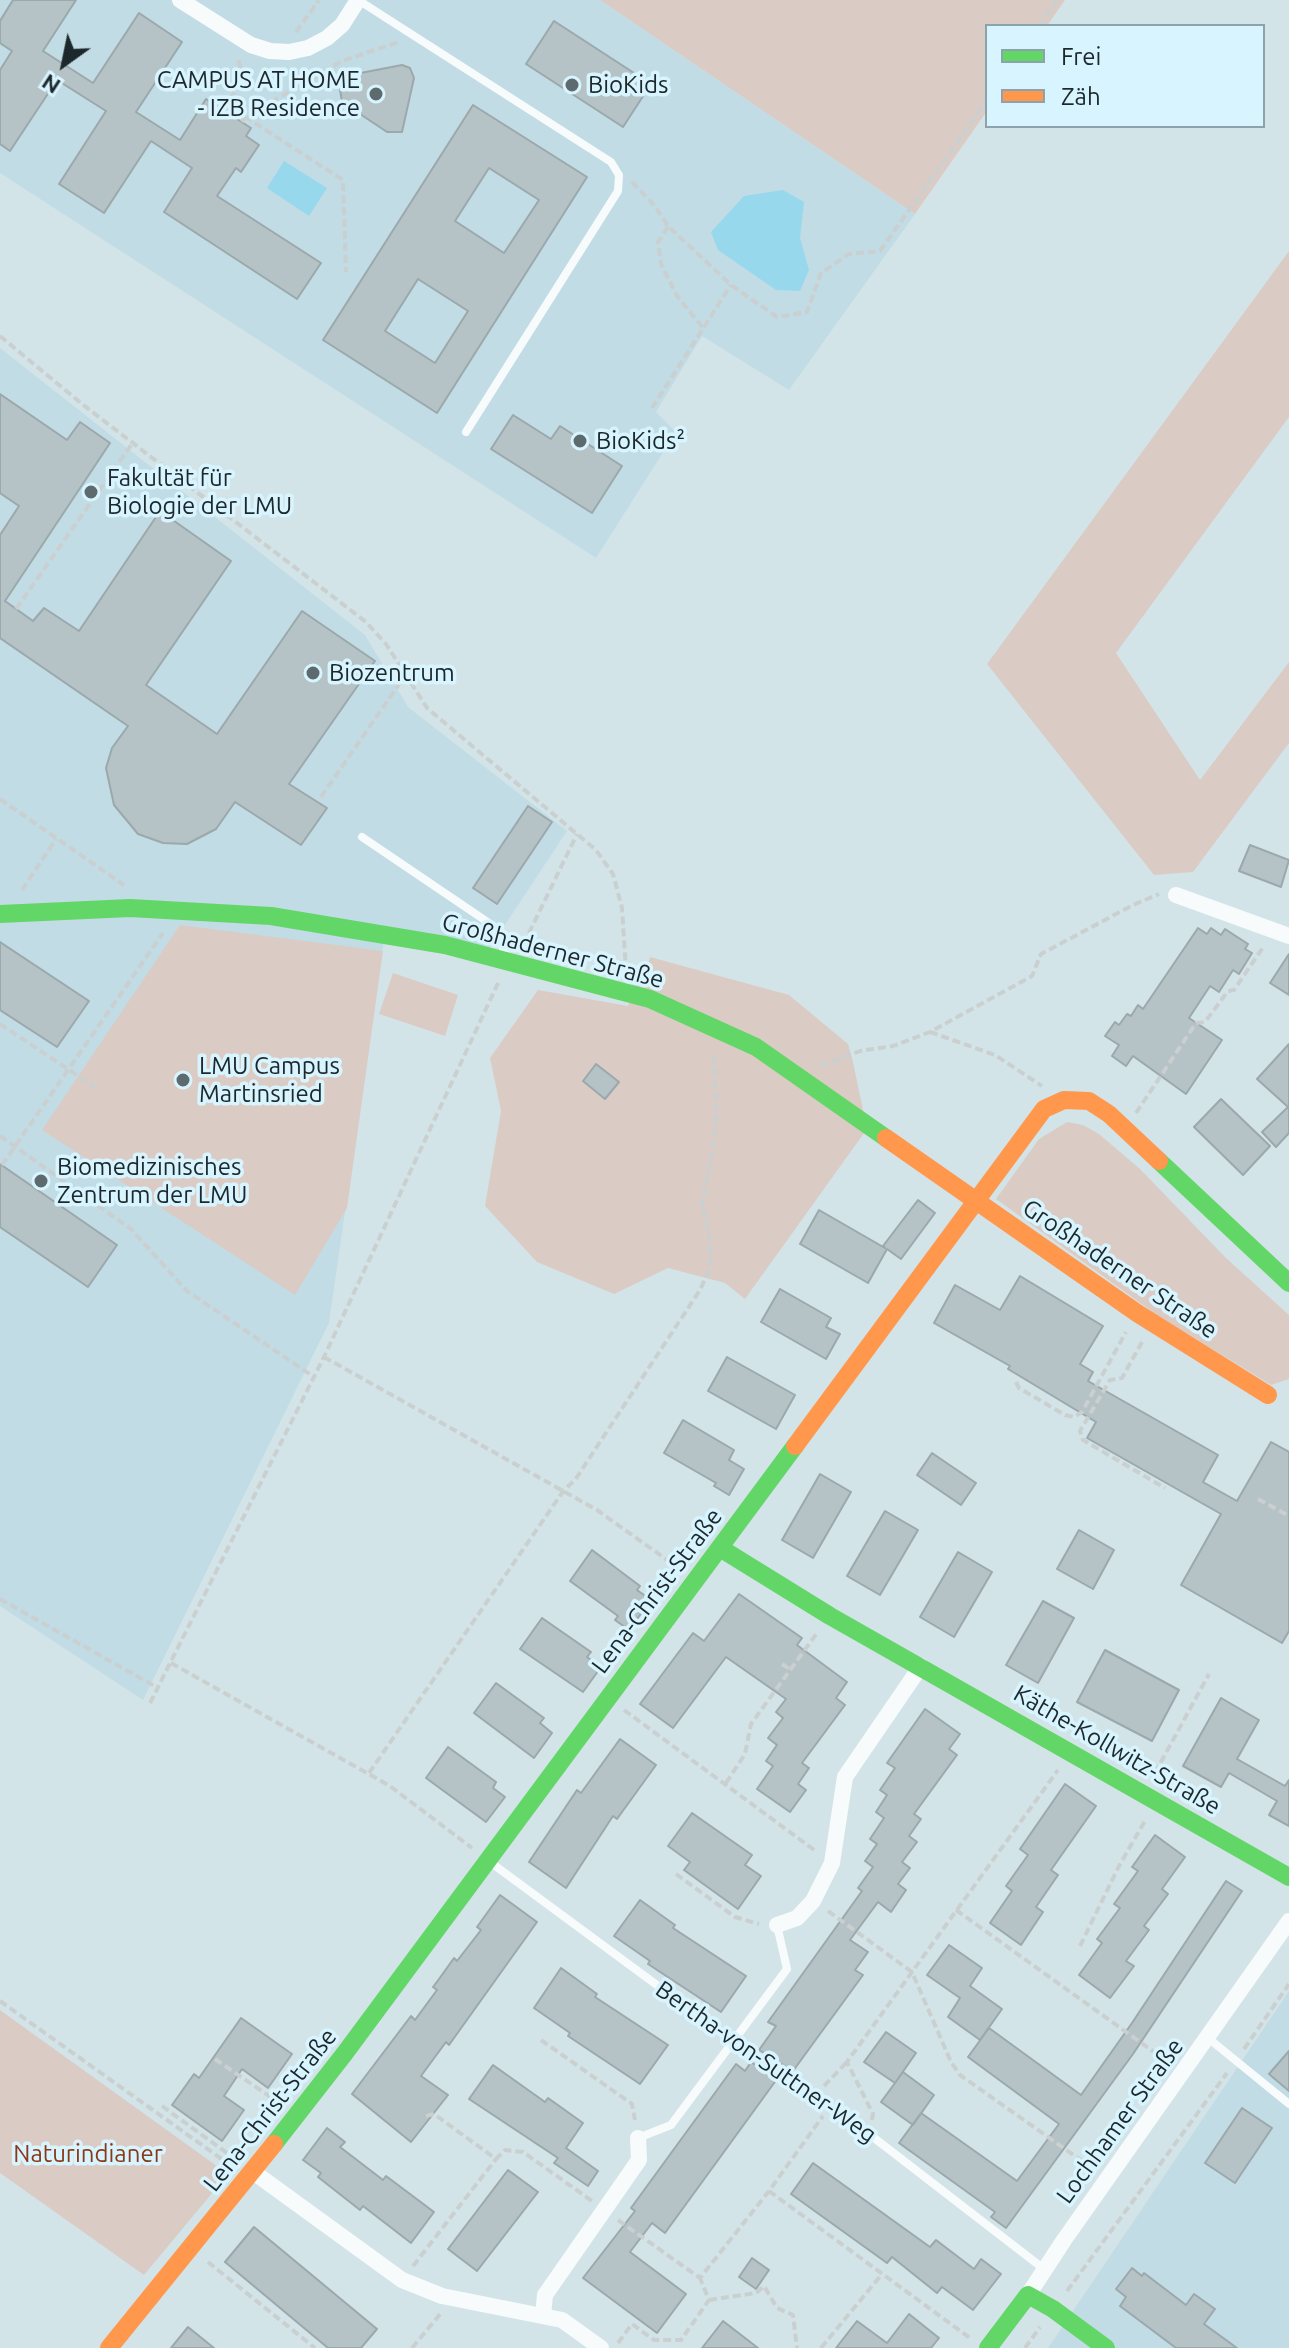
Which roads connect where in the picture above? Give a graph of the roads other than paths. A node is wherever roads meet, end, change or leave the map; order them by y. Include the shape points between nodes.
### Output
1 (180, 0) edge
2 (358, 0) edge
3 (466, 432) dead end
4 (362, 837) dead end
5 (1176, 895) road end
6 (4, 914) edge
7 (1282, 933) edge
8 (509, 960) junction
9 (976, 1198) junction
10 (1289, 1283) edge
11 (1268, 1395) dead end
12 (720, 1548) junction
13 (921, 1666) junction
14 (486, 1859) junction
15 (1289, 1877) edge
16 (1289, 1921) edge
17 (777, 1925) joint
18 (1208, 2038) junction
19 (734, 2041) junction
20 (1289, 2104) edge
21 (638, 2138) joint
22 (250, 2175) junction
23 (1044, 2269) junction
24 (1028, 2295) junction
25 (543, 2316) junction
26 (602, 2347) edge
27 (109, 2348) edge
28 (988, 2348) edge
29 (1106, 2348) edge

1 - 2 street via 251,45 289,52 327,38
2 - 3 lane via 611,162 619,175 618,191
4 - 8 lane via 492,925
5 - 7 street
6 - 8 street, Großhaderner Straße via 130,908 284,918
8 - 9 street, Großhaderner Straße via 627,992 756,1047
9 - 10 street, Lena-Christ-Straße via 1044,1109 1064,1100 1089,1101 1126,1128
9 - 11 street, Großhaderner Straße via 1153,1324
9 - 12 street, Lena-Christ-Straße
12 - 13 street, Käthe-Kollwitz-Straße
12 - 14 street, Lena-Christ-Straße
13 - 15 street, Käthe-Kollwitz-Straße
13 - 17 street via 845,1777 832,1863 813,1901 797,1918
14 - 19 lane, Bertha-von-Suttner-Weg
14 - 22 street, Lena-Christ-Straße
16 - 18 street, Lochhamer Straße
17 - 19 lane via 787,1969
18 - 20 lane
18 - 23 street, Lochhamer Straße
19 - 21 lane via 671,2125
19 - 23 lane, Bertha-von-Suttner-Weg via 869,2134
21 - 25 street via 639,2160 545,2295
22 - 25 street via 402,2280 442,2296
22 - 27 street, Lena-Christ-Straße
23 - 24 street, Lochhamer Straße
24 - 28 street, Lochhamer Straße
24 - 29 street
25 - 26 street via 562,2320

